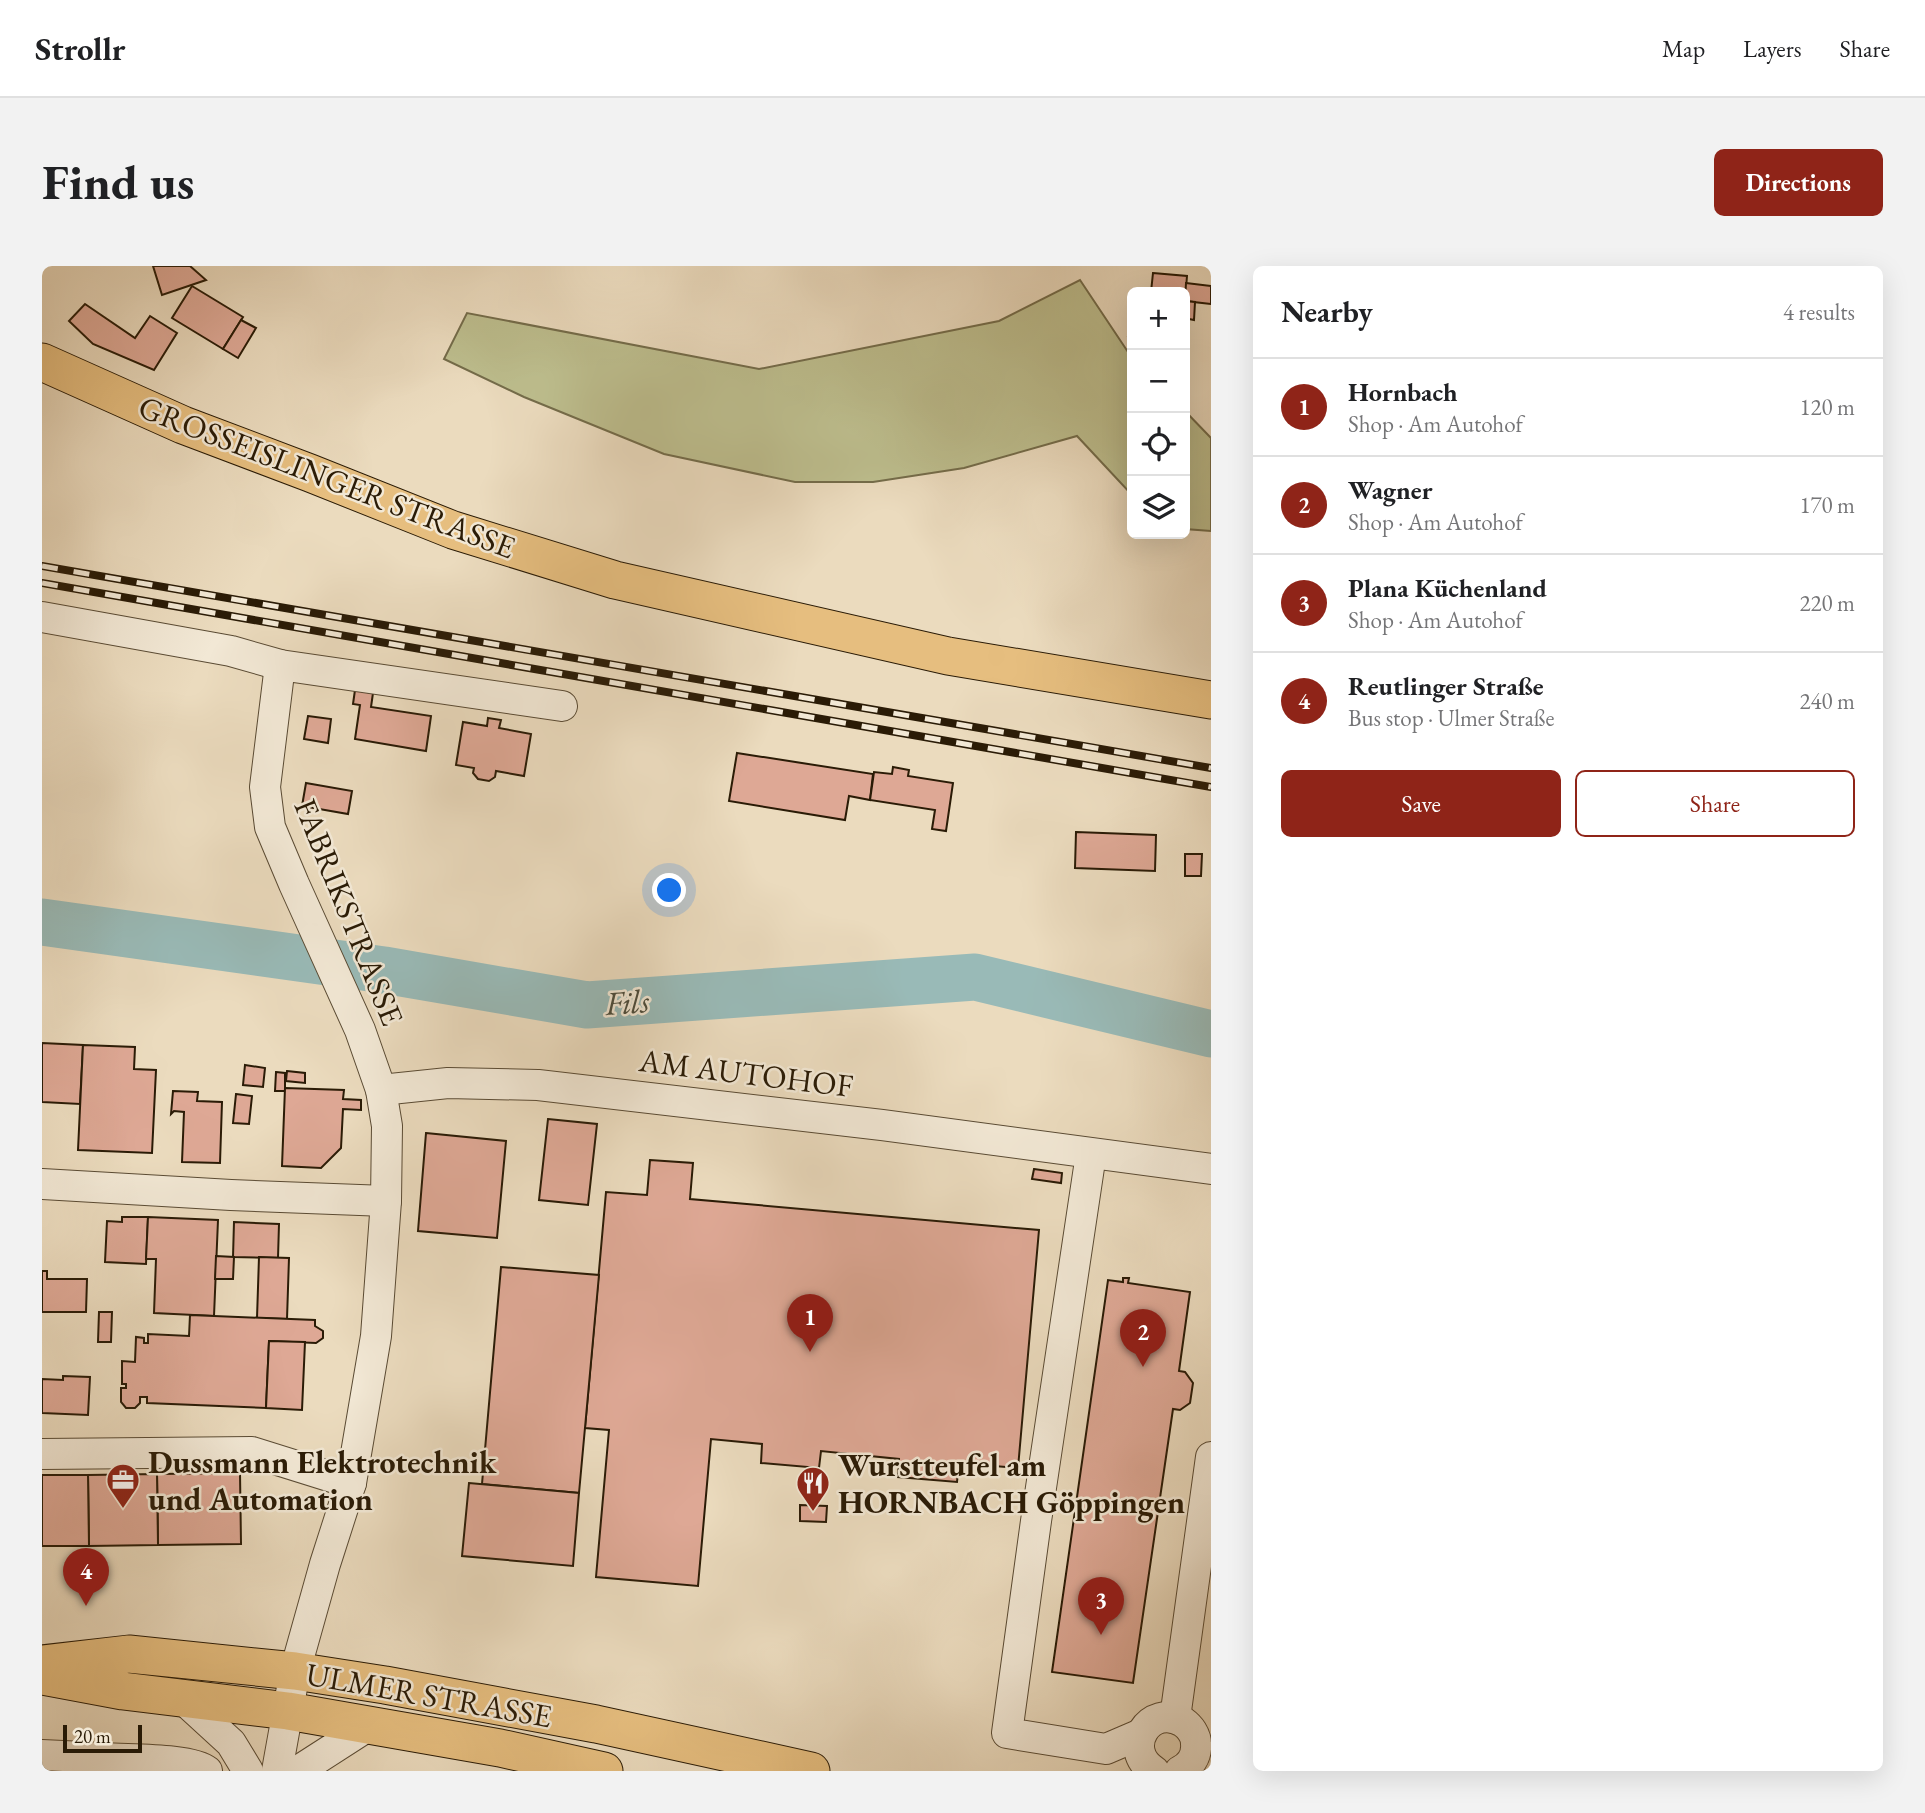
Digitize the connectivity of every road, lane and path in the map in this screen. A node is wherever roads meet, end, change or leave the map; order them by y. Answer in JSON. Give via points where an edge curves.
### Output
{"nodes":[{"id":1,"x":48,"y":360,"type":"edge"},
{"id":2,"x":42,"y":617,"type":"edge"},
{"id":3,"x":280,"y":665,"type":"junction"},
{"id":4,"x":1211,"y":701,"type":"edge"},
{"id":5,"x":562,"y":706,"type":"dead end"},
{"id":6,"x":381,"y":1090,"type":"junction"},
{"id":7,"x":1091,"y":1154,"type":"junction"},
{"id":8,"x":1211,"y":1169,"type":"edge"},
{"id":9,"x":42,"y":1184,"type":"edge"},
{"id":10,"x":386,"y":1201,"type":"junction"},
{"id":11,"x":42,"y":1454,"type":"edge"},
{"id":12,"x":1211,"y":1457,"type":"edge"},
{"id":13,"x":351,"y":1483,"type":"junction"},
{"id":14,"x":42,"y":1664,"type":"edge"},
{"id":15,"x":295,"y":1671,"type":"junction"},
{"id":16,"x":42,"y":1676,"type":"edge"},
{"id":17,"x":183,"y":1699,"type":"junction"},
{"id":18,"x":288,"y":1711,"type":"junction"},
{"id":19,"x":1175,"y":1718,"type":"junction"},
{"id":20,"x":368,"y":1726,"type":"junction"},
{"id":21,"x":1140,"y":1734,"type":"junction"},
{"id":22,"x":42,"y":1755,"type":"edge"},
{"id":23,"x":105,"y":1765,"type":"edge"},
{"id":24,"x":1188,"y":1767,"type":"edge"},
{"id":25,"x":207,"y":1771,"type":"edge"},
{"id":26,"x":248,"y":1771,"type":"edge"},
{"id":27,"x":276,"y":1771,"type":"edge"},
{"id":28,"x":298,"y":1771,"type":"edge"},
{"id":29,"x":604,"y":1771,"type":"edge"},
{"id":30,"x":811,"y":1771,"type":"edge"},
{"id":31,"x":1154,"y":1771,"type":"edge"}],
"edges":[{"from":1,"to":4,"type":"main road","name":"GROSSEISLINGER STRASSE","via":[[183,425],[453,530],[615,580],[948,656]]},
{"from":2,"to":3,"type":"street","via":[[231,651]]},
{"from":3,"to":5,"type":"street"},
{"from":3,"to":6,"type":"street","name":"FABRIKSTRASSE","via":[[265,787],[270,827],[360,1030]]},
{"from":6,"to":7,"type":"street","name":"AM AUTOHOF","via":[[448,1083],[538,1085]]},
{"from":6,"to":10,"type":"street","via":[[387,1126]]},
{"from":7,"to":8,"type":"street","name":"AM AUTOHOF"},
{"from":7,"to":21,"type":"street","via":[[1007,1733],[1107,1749]]},
{"from":9,"to":10,"type":"street"},
{"from":10,"to":13,"type":"street","via":[[376,1336]]},
{"from":11,"to":13,"type":"street","via":[[252,1452]]},
{"from":12,"to":19,"type":"street"},
{"from":13,"to":15,"type":"street"},
{"from":14,"to":15,"type":"main road","name":"ULMER STRASSE","via":[[129,1654]]},
{"from":15,"to":18,"type":"street"},
{"from":15,"to":30,"type":"main road","name":"ULMER STRASSE","via":[[596,1724]]},
{"from":16,"to":17,"type":"main road","name":"ULMER STRASSE"},
{"from":17,"to":18,"type":"main road","name":"ULMER STRASSE"},
{"from":17,"to":26,"type":"street","via":[[231,1743]]},
{"from":18,"to":20,"type":"main road","name":"ULMER STRASSE"},
{"from":18,"to":27,"type":"street"},
{"from":19,"to":21,"type":"street","via":[[1161,1717]]},
{"from":19,"to":24,"type":"street","via":[[1194,1734],[1196,1746]]},
{"from":20,"to":28,"type":"street"},
{"from":20,"to":29,"type":"main road","name":"ULMER STRASSE"},
{"from":21,"to":31,"type":"street","via":[[1141,1759]]},
{"from":22,"to":23,"type":"street"},
{"from":23,"to":25,"type":"street","via":[[191,1763]]}]}
